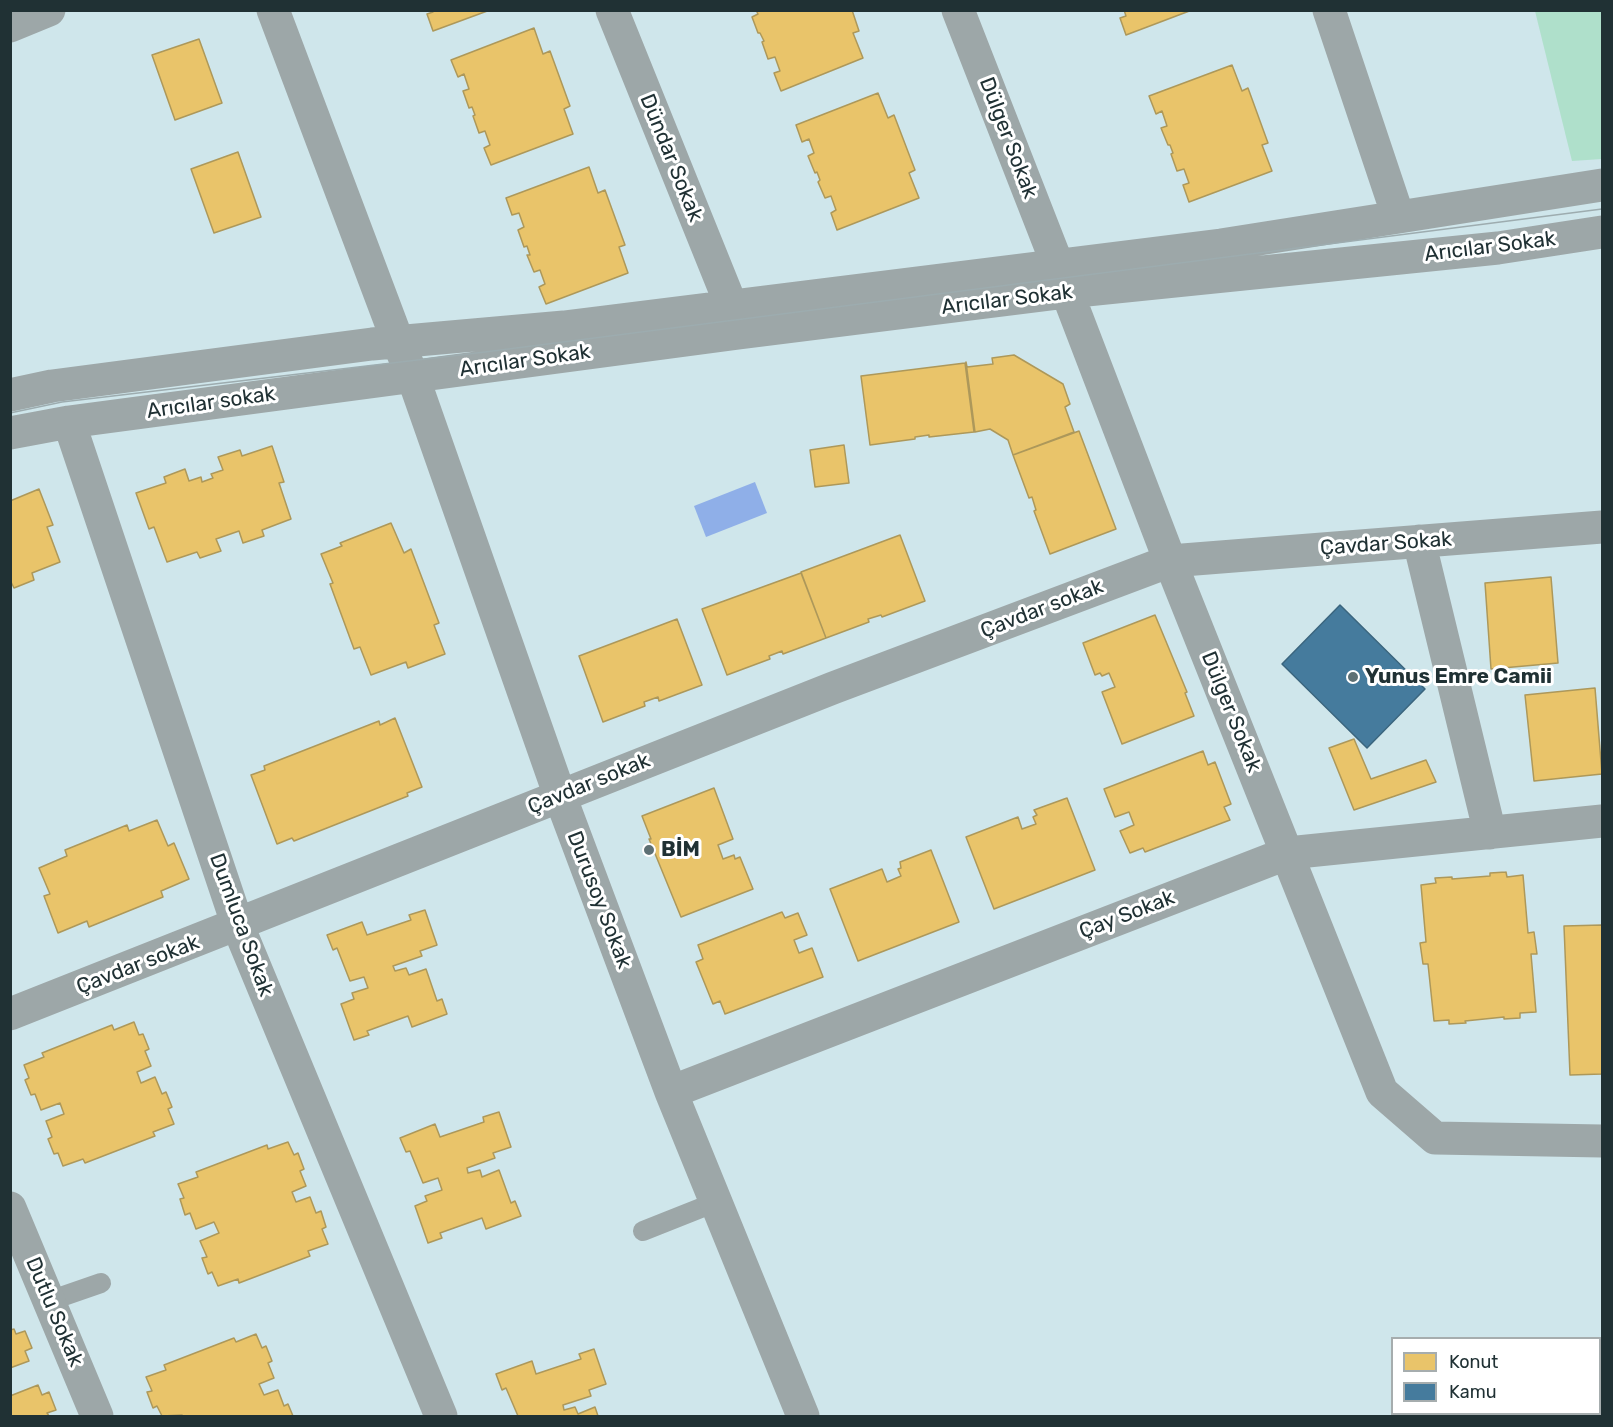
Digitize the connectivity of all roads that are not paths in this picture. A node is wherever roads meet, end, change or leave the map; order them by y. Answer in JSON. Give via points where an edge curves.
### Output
{"nodes":[{"id":1,"x":49,"y":10,"type":"edge"},
{"id":2,"x":273,"y":10,"type":"edge"},
{"id":3,"x":612,"y":10,"type":"edge"},
{"id":4,"x":958,"y":10,"type":"edge"},
{"id":5,"x":1329,"y":10,"type":"edge"},
{"id":6,"x":10,"y":26,"type":"edge"},
{"id":7,"x":1602,"y":185,"type":"edge"},
{"id":8,"x":1398,"y":216,"type":"junction"},
{"id":9,"x":1602,"y":232,"type":"edge"},
{"id":10,"x":1062,"y":279,"type":"junction"},
{"id":11,"x":731,"y":304,"type":"junction"},
{"id":12,"x":398,"y":342,"type":"junction"},
{"id":13,"x":413,"y":377,"type":"junction"},
{"id":14,"x":10,"y":394,"type":"edge"},
{"id":15,"x":69,"y":422,"type":"junction"},
{"id":16,"x":10,"y":433,"type":"edge"},
{"id":17,"x":1602,"y":527,"type":"edge"},
{"id":18,"x":1419,"y":541,"type":"junction"},
{"id":19,"x":1170,"y":561,"type":"junction"},
{"id":20,"x":560,"y":796,"type":"junction"},
{"id":21,"x":1602,"y":821,"type":"edge"},
{"id":22,"x":1490,"y":833,"type":"junction"},
{"id":23,"x":1288,"y":853,"type":"junction"},
{"id":24,"x":238,"y":926,"type":"junction"},
{"id":25,"x":10,"y":1014,"type":"edge"},
{"id":26,"x":672,"y":1092,"type":"junction"},
{"id":27,"x":1602,"y":1141,"type":"edge"},
{"id":28,"x":716,"y":1202,"type":"junction"},
{"id":29,"x":10,"y":1208,"type":"edge"},
{"id":30,"x":643,"y":1231,"type":"dead end"},
{"id":31,"x":101,"y":1283,"type":"dead end"},
{"id":32,"x":50,"y":1302,"type":"junction"},
{"id":33,"x":97,"y":1416,"type":"edge"},
{"id":34,"x":441,"y":1416,"type":"edge"},
{"id":35,"x":803,"y":1416,"type":"edge"}],
"edges":[{"from":1,"to":6,"type":"street"},
{"from":2,"to":12,"type":"street","name":"Durusoy Sokak"},
{"from":3,"to":11,"type":"street","name":"Dündar Sokak"},
{"from":4,"to":10,"type":"street","name":"Dülger Sokak"},
{"from":5,"to":8,"type":"street"},
{"from":7,"to":8,"type":"street"},
{"from":8,"to":10,"type":"street","via":[[1221,245]]},
{"from":9,"to":10,"type":"street","name":"Arıcılar Sokak","via":[[1497,248]]},
{"from":10,"to":11,"type":"street"},
{"from":10,"to":13,"type":"street","name":"Arıcılar Sokak","via":[[739,333]]},
{"from":10,"to":19,"type":"street","name":"Dülger Sokak"},
{"from":11,"to":12,"type":"street","via":[[564,327]]},
{"from":12,"to":13,"type":"street","name":"Durusoy Sokak"},
{"from":12,"to":14,"type":"street"},
{"from":13,"to":15,"type":"street","name":"Arıcılar sokak"},
{"from":13,"to":20,"type":"street","name":"Durusoy Sokak"},
{"from":15,"to":16,"type":"street","name":"Arıcılar sokak"},
{"from":15,"to":24,"type":"street","name":"Dumluca Sokak"},
{"from":17,"to":18,"type":"street","name":"Çavdar Sokak"},
{"from":18,"to":19,"type":"street","name":"Çavdar Sokak"},
{"from":18,"to":22,"type":"street"},
{"from":19,"to":20,"type":"street","name":"Çavdar sokak"},
{"from":19,"to":23,"type":"street","name":"Dülger Sokak"},
{"from":20,"to":24,"type":"street","name":"Çavdar sokak"},
{"from":20,"to":26,"type":"street","name":"Durusoy Sokak"},
{"from":21,"to":22,"type":"street","name":"Çay Sokak"},
{"from":22,"to":23,"type":"street","name":"Çay Sokak"},
{"from":23,"to":26,"type":"street","name":"Çay Sokak"},
{"from":23,"to":27,"type":"street","name":"Dülger Sokak","via":[[1382,1092],[1435,1138]]},
{"from":24,"to":25,"type":"street","name":"Çavdar sokak"},
{"from":24,"to":34,"type":"street","name":"Dumluca Sokak"},
{"from":26,"to":28,"type":"street","name":"Durusoy Sokak"},
{"from":28,"to":30,"type":"lane"},
{"from":28,"to":35,"type":"street","name":"Durusoy Sokak"},
{"from":29,"to":32,"type":"street","name":"Dutlu Sokak"},
{"from":31,"to":32,"type":"lane"},
{"from":32,"to":33,"type":"street","name":"Dutlu Sokak"}]}
